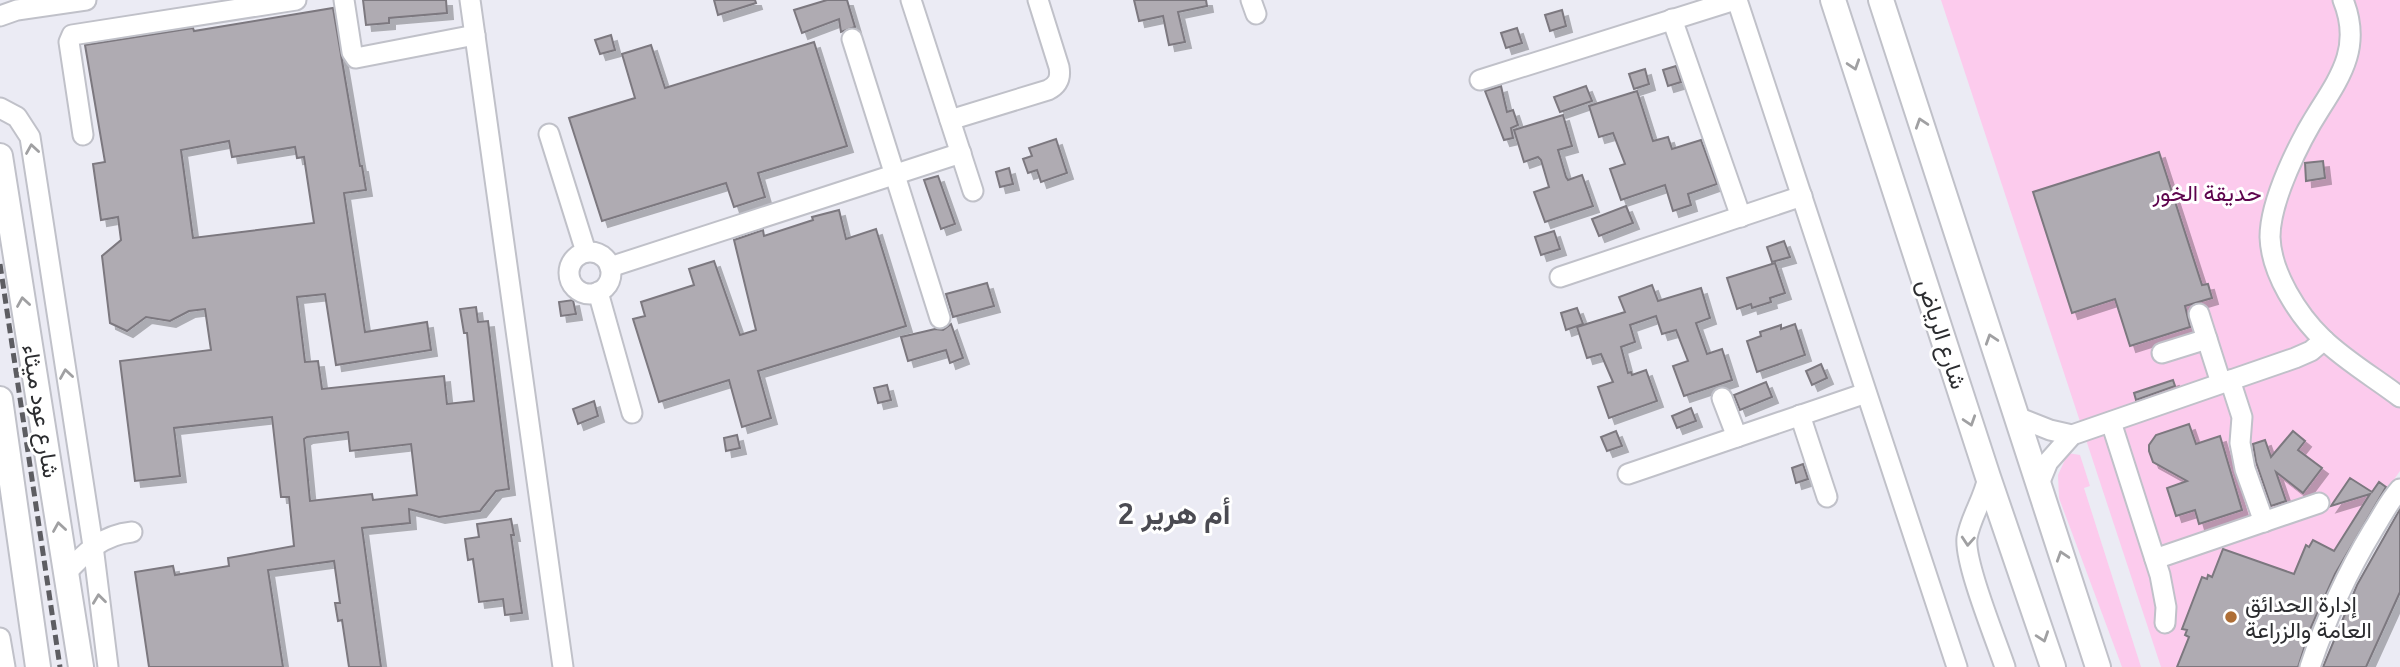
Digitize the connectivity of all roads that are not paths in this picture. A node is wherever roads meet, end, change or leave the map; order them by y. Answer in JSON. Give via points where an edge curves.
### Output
{"nodes":[{"id":1,"x":86,"y":0,"type":"edge"},
{"id":2,"x":296,"y":0,"type":"edge"},
{"id":3,"x":344,"y":0,"type":"edge"},
{"id":4,"x":470,"y":0,"type":"edge"},
{"id":5,"x":911,"y":0,"type":"edge"},
{"id":6,"x":1038,"y":0,"type":"edge"},
{"id":7,"x":1736,"y":0,"type":"edge"},
{"id":8,"x":1833,"y":0,"type":"edge"},
{"id":9,"x":1881,"y":0,"type":"edge"},
{"id":10,"x":2343,"y":0,"type":"edge"},
{"id":11,"x":0,"y":16,"type":"edge"},
{"id":12,"x":1672,"y":19,"type":"junction"},
{"id":13,"x":474,"y":35,"type":"junction"},
{"id":14,"x":852,"y":39,"type":"dead end"},
{"id":15,"x":1480,"y":80,"type":"dead end"},
{"id":16,"x":0,"y":108,"type":"edge"},
{"id":17,"x":950,"y":120,"type":"junction"},
{"id":18,"x":549,"y":134,"type":"dead end"},
{"id":19,"x":83,"y":135,"type":"dead end"},
{"id":20,"x":961,"y":153,"type":"junction"},
{"id":21,"x":0,"y":156,"type":"edge"},
{"id":22,"x":895,"y":174,"type":"junction"},
{"id":23,"x":973,"y":191,"type":"dead end"},
{"id":24,"x":1802,"y":197,"type":"junction"},
{"id":25,"x":1741,"y":217,"type":"junction"},
{"id":26,"x":586,"y":253,"type":"junction"},
{"id":27,"x":610,"y":267,"type":"junction"},
{"id":28,"x":1560,"y":277,"type":"dead end"},
{"id":29,"x":598,"y":292,"type":"junction"},
{"id":30,"x":2199,"y":314,"type":"dead end"},
{"id":31,"x":940,"y":318,"type":"dead end"},
{"id":32,"x":2207,"y":339,"type":"junction"},
{"id":33,"x":2324,"y":340,"type":"junction"},
{"id":34,"x":2162,"y":353,"type":"dead end"},
{"id":35,"x":2226,"y":382,"type":"junction"},
{"id":36,"x":1866,"y":393,"type":"junction"},
{"id":37,"x":2400,"y":397,"type":"edge"},
{"id":38,"x":0,"y":398,"type":"edge"},
{"id":39,"x":1721,"y":398,"type":"dead end"},
{"id":40,"x":632,"y":413,"type":"dead end"},
{"id":41,"x":1800,"y":415,"type":"junction"},
{"id":42,"x":2017,"y":417,"type":"junction"},
{"id":43,"x":2111,"y":422,"type":"junction"},
{"id":44,"x":2072,"y":435,"type":"junction"},
{"id":45,"x":1737,"y":437,"type":"junction"},
{"id":46,"x":1628,"y":474,"type":"dead end"},
{"id":47,"x":1988,"y":477,"type":"junction"},
{"id":48,"x":2039,"y":484,"type":"junction"},
{"id":49,"x":2400,"y":489,"type":"edge"},
{"id":50,"x":1826,"y":497,"type":"dead end"},
{"id":51,"x":2319,"y":503,"type":"dead end"},
{"id":52,"x":87,"y":512,"type":"junction"},
{"id":53,"x":2264,"y":522,"type":"junction"},
{"id":54,"x":93,"y":546,"type":"junction"},
{"id":55,"x":2155,"y":559,"type":"junction"},
{"id":56,"x":66,"y":573,"type":"junction"},
{"id":57,"x":2165,"y":622,"type":"dead end"},
{"id":58,"x":0,"y":638,"type":"edge"},
{"id":59,"x":5,"y":667,"type":"edge"},
{"id":60,"x":38,"y":667,"type":"edge"},
{"id":61,"x":80,"y":667,"type":"edge"},
{"id":62,"x":108,"y":667,"type":"edge"},
{"id":63,"x":563,"y":667,"type":"edge"},
{"id":64,"x":1957,"y":667,"type":"edge"},
{"id":65,"x":2005,"y":667,"type":"edge"},
{"id":66,"x":2053,"y":667,"type":"edge"},
{"id":67,"x":2098,"y":667,"type":"edge"},
{"id":68,"x":2310,"y":667,"type":"edge"}],
"edges":[{"from":1,"to":11,"type":"street"},
{"from":2,"to":19,"type":"street","via":[[72,35],[69,41]]},
{"from":3,"to":13,"type":"street","via":[[356,58]]},
{"from":4,"to":13,"type":"street"},
{"from":5,"to":17,"type":"street"},
{"from":6,"to":17,"type":"street","via":[[1059,67],[1057,83],[1048,90]]},
{"from":7,"to":12,"type":"street"},
{"from":7,"to":24,"type":"street"},
{"from":8,"to":47,"type":"main road","name":"شارع الرياض","one_way":true},
{"from":42,"to":9,"type":"main road","name":"شارع الرياض","one_way":true},
{"from":10,"to":33,"type":"street","via":[[2350,32],[2347,60],[2293,159],[2270,229],[2273,256],[2283,281]]},
{"from":12,"to":15,"type":"street"},
{"from":12,"to":25,"type":"street"},
{"from":13,"to":63,"type":"street"},
{"from":14,"to":22,"type":"street"},
{"from":52,"to":16,"type":"street","one_way":true,"via":[[30,137],[18,117]]},
{"from":17,"to":20,"type":"street"},
{"from":18,"to":26,"type":"street"},
{"from":20,"to":22,"type":"street"},
{"from":20,"to":23,"type":"street"},
{"from":56,"to":21,"type":"main road","name":"شارع عود ميثاء","one_way":true},
{"from":22,"to":27,"type":"street"},
{"from":22,"to":31,"type":"street"},
{"from":24,"to":25,"type":"street"},
{"from":24,"to":36,"type":"street"},
{"from":25,"to":28,"type":"street"},
{"from":26,"to":27,"type":"street","via":[[603,257]]},
{"from":26,"to":29,"type":"street","via":[[574,260],[570,279],[584,293]]},
{"from":27,"to":29,"type":"street","via":[[609,281]]},
{"from":29,"to":40,"type":"street"},
{"from":30,"to":32,"type":"street"},
{"from":32,"to":34,"type":"street"},
{"from":32,"to":35,"type":"street"},
{"from":33,"to":35,"type":"street","via":[[2303,355]]},
{"from":33,"to":37,"type":"street"},
{"from":35,"to":43,"type":"street"},
{"from":35,"to":53,"type":"street","via":[[2241,411],[2241,452]]},
{"from":36,"to":41,"type":"street"},
{"from":36,"to":64,"type":"street"},
{"from":38,"to":60,"type":"main road","name":"شارع عود ميثاء"},
{"from":39,"to":45,"type":"street"},
{"from":41,"to":45,"type":"street"},
{"from":41,"to":50,"type":"street"},
{"from":42,"to":44,"type":"street"},
{"from":42,"to":48,"type":"main road","name":"شارع الرياض"},
{"from":43,"to":44,"type":"street"},
{"from":43,"to":55,"type":"street"},
{"from":44,"to":48,"type":"street","via":[[2048,462]]},
{"from":45,"to":46,"type":"street"},
{"from":47,"to":65,"type":"street","one_way":true,"via":[[1968,534],[1967,554]]},
{"from":47,"to":66,"type":"main road","name":"شارع الرياض","one_way":true},
{"from":67,"to":48,"type":"main road","name":"شارع الرياض","one_way":true},
{"from":49,"to":68,"type":"street","via":[[2348,576]]},
{"from":51,"to":53,"type":"street"},
{"from":52,"to":54,"type":"street"},
{"from":52,"to":54,"type":"street","via":[[132,528]]},
{"from":53,"to":55,"type":"street"},
{"from":54,"to":56,"type":"street"},
{"from":62,"to":54,"type":"street","one_way":true},
{"from":55,"to":57,"type":"street","via":[[2164,590]]},
{"from":56,"to":61,"type":"main road","name":"شارع عود ميثاء"},
{"from":58,"to":59,"type":"street"}]}
